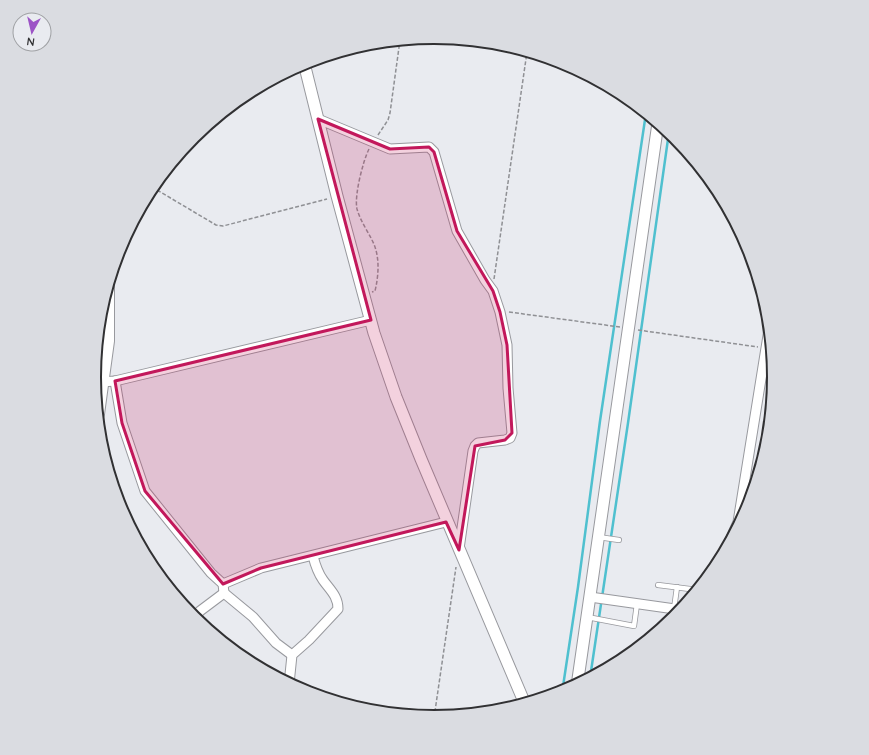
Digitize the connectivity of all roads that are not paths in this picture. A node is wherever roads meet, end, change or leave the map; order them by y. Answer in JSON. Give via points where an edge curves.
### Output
{"nodes":[{"id":1,"x":306,"y":70,"type":"edge"},
{"id":2,"x":318,"y":119,"type":"junction"},
{"id":3,"x":657,"y":130,"type":"edge"},
{"id":4,"x":371,"y":320,"type":"junction"},
{"id":5,"x":105,"y":324,"type":"edge"},
{"id":6,"x":766,"y":347,"type":"edge"},
{"id":7,"x":102,"y":382,"type":"junction"},
{"id":8,"x":115,"y":382,"type":"junction"},
{"id":9,"x":101,"y":387,"type":"edge"},
{"id":10,"x":739,"y":513,"type":"edge"},
{"id":11,"x":446,"y":522,"type":"junction"},
{"id":12,"x":603,"y":538,"type":"junction"},
{"id":13,"x":618,"y":540,"type":"dead end"},
{"id":14,"x":459,"y":550,"type":"junction"},
{"id":15,"x":313,"y":556,"type":"junction"},
{"id":16,"x":658,"y":585,"type":"dead end"},
{"id":17,"x":677,"y":587,"type":"junction"},
{"id":18,"x":223,"y":589,"type":"junction"},
{"id":19,"x":692,"y":589,"type":"edge"},
{"id":20,"x":598,"y":598,"type":"junction"},
{"id":21,"x":637,"y":604,"type":"junction"},
{"id":22,"x":678,"y":605,"type":"edge"},
{"id":23,"x":673,"y":609,"type":"edge"},
{"id":24,"x":199,"y":613,"type":"edge"},
{"id":25,"x":592,"y":618,"type":"junction"},
{"id":26,"x":292,"y":655,"type":"junction"},
{"id":27,"x":290,"y":679,"type":"edge"},
{"id":28,"x":578,"y":679,"type":"edge"},
{"id":29,"x":523,"y":699,"type":"edge"}],
"edges":[{"from":1,"to":2,"type":"street"},
{"from":2,"to":4,"type":"street"},
{"from":2,"to":14,"type":"street","via":[[390,149],[429,147],[434,152],[456,231],[493,291],[500,312],[508,345],[512,433],[510,438],[505,440],[478,443],[475,446]]},
{"from":3,"to":12,"type":"street"},
{"from":4,"to":8,"type":"street"},
{"from":4,"to":11,"type":"street","via":[[396,397]]},
{"from":5,"to":7,"type":"main road","via":[[108,341]]},
{"from":6,"to":10,"type":"street"},
{"from":7,"to":8,"type":"street"},
{"from":7,"to":9,"type":"main road"},
{"from":8,"to":18,"type":"street","via":[[122,423],[145,491]]},
{"from":11,"to":14,"type":"street"},
{"from":11,"to":15,"type":"street"},
{"from":12,"to":13,"type":"lane"},
{"from":12,"to":20,"type":"street"},
{"from":14,"to":29,"type":"street"},
{"from":15,"to":18,"type":"street","via":[[261,568]]},
{"from":15,"to":26,"type":"street","via":[[322,579],[334,594],[338,608]]},
{"from":16,"to":17,"type":"lane"},
{"from":17,"to":19,"type":"lane"},
{"from":17,"to":22,"type":"lane"},
{"from":18,"to":24,"type":"street"},
{"from":18,"to":26,"type":"street","via":[[276,643]]},
{"from":20,"to":21,"type":"street"},
{"from":20,"to":25,"type":"street"},
{"from":21,"to":23,"type":"street"},
{"from":21,"to":25,"type":"lane","via":[[634,626]]},
{"from":25,"to":28,"type":"street"},
{"from":26,"to":27,"type":"street"}]}
